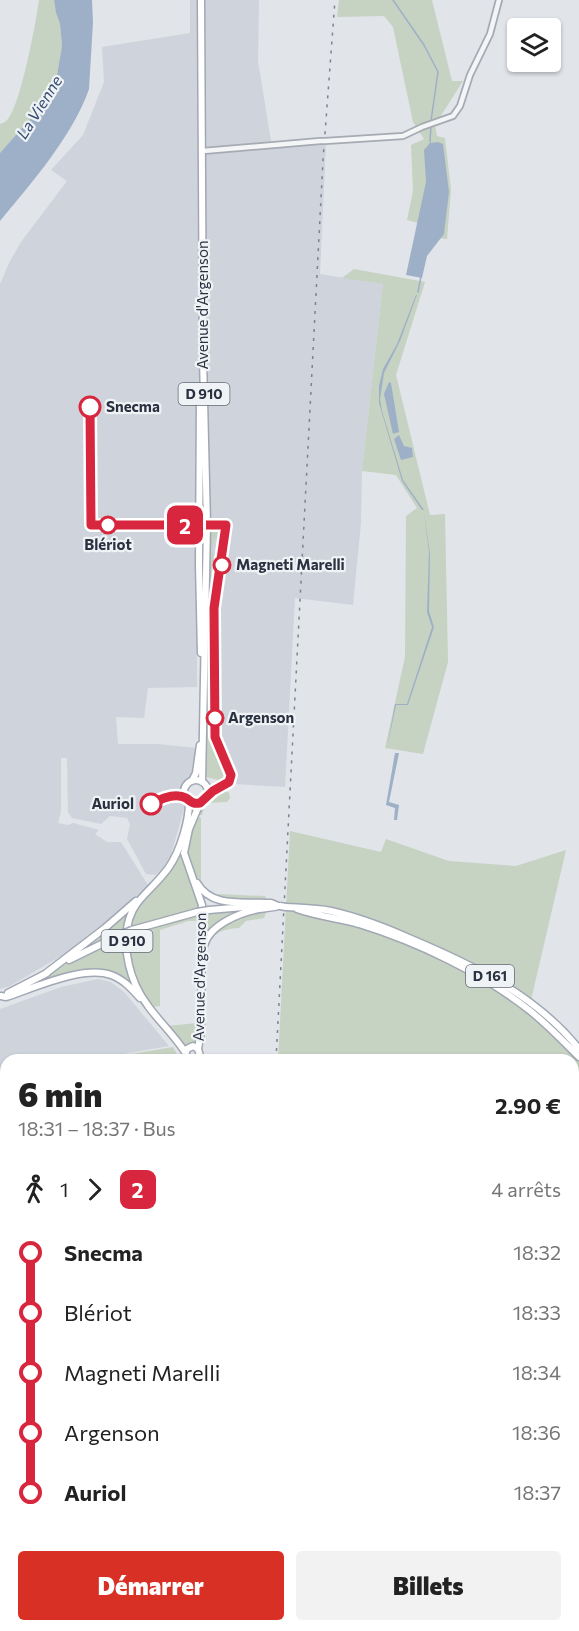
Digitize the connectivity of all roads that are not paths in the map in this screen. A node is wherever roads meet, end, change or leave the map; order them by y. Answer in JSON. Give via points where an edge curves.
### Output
{"nodes":[{"id":1,"x":200,"y":0,"type":"edge"},
{"id":2,"x":499,"y":0,"type":"edge"},
{"id":3,"x":203,"y":151,"type":"junction"},
{"id":4,"x":199,"y":507,"type":"junction"},
{"id":5,"x":207,"y":524,"type":"junction"},
{"id":6,"x":199,"y":526,"type":"junction"},
{"id":7,"x":207,"y":544,"type":"junction"},
{"id":8,"x":192,"y":781,"type":"junction"},
{"id":9,"x":202,"y":782,"type":"junction"},
{"id":10,"x":189,"y":802,"type":"junction"},
{"id":11,"x":200,"y":803,"type":"junction"},
{"id":12,"x":190,"y":873,"type":"junction"},
{"id":13,"x":160,"y":878,"type":"junction"},
{"id":14,"x":284,"y":907,"type":"junction"},
{"id":15,"x":202,"y":962,"type":"junction"},
{"id":16,"x":45,"y":974,"type":"junction"},
{"id":17,"x":1,"y":996,"type":"edge"},
{"id":18,"x":150,"y":1010,"type":"junction"},
{"id":19,"x":198,"y":1049,"type":"junction"},
{"id":20,"x":579,"y":1049,"type":"edge"},
{"id":21,"x":185,"y":1052,"type":"joint"},
{"id":22,"x":200,"y":1054,"type":"edge"},
{"id":23,"x":576,"y":1054,"type":"edge"}],
"edges":[{"from":1,"to":3,"type":"main road","number":"D 910"},
{"from":1,"to":4,"type":"main road","name":"Avenue d'Argenson","number":"D 910"},
{"from":2,"to":3,"type":"street","via":[[490,34],[453,116],[403,136]]},
{"from":3,"to":5,"type":"main road","name":"Avenue d'Argenson","number":"D 910"},
{"from":4,"to":5,"type":"main road"},
{"from":4,"to":6,"type":"main road","name":"Avenue d'Argenson","number":"D 910"},
{"from":5,"to":7,"type":"main road","name":"Avenue d'Argenson","number":"D 910"},
{"from":6,"to":7,"type":"main road"},
{"from":6,"to":8,"type":"main road","name":"Avenue d'Argenson","number":"D 910","via":[[201,730]]},
{"from":7,"to":9,"type":"main road","name":"Avenue d'Argenson","number":"D 910"},
{"from":8,"to":9,"type":"main road"},
{"from":8,"to":10,"type":"main road","via":[[184,790]]},
{"from":9,"to":11,"type":"main road","via":[[207,795]]},
{"from":10,"to":11,"type":"main road"},
{"from":10,"to":13,"type":"main road","name":"Avenue d'Argenson","number":"D 910","via":[[176,853]]},
{"from":11,"to":12,"type":"main road","name":"Avenue d'Argenson","via":[[185,843]]},
{"from":12,"to":14,"type":"main road","via":[[214,899]]},
{"from":12,"to":15,"type":"main road","name":"Avenue d'Argenson","via":[[202,905]]},
{"from":13,"to":16,"type":"main road","via":[[116,919]]},
{"from":13,"to":18,"type":"main road","name":"Avenue d'Argenson","number":"D 910","via":[[136,906],[127,938],[129,968]]},
{"from":14,"to":15,"type":"main road","via":[[251,911],[214,928],[206,940]]},
{"from":14,"to":16,"type":"main road","number":"D 161","bridge":true,"via":[[235,907],[172,917],[122,934]]},
{"from":14,"to":20,"type":"main road","number":"D 161","via":[[317,908],[357,918],[465,963],[526,1000]]},
{"from":14,"to":23,"type":"main road","number":"D 161","via":[[361,925],[477,975],[531,1011]]},
{"from":15,"to":19,"type":"main road","name":"Avenue d'Argenson"},
{"from":16,"to":17,"type":"main road","number":"D 161"},
{"from":17,"to":18,"type":"main road","via":[[78,975],[102,973],[122,981]]},
{"from":18,"to":21,"type":"main road","name":"Avenue d'Argenson","number":"D 910"},
{"from":19,"to":21,"type":"main road","via":[[191,1047]]},
{"from":19,"to":22,"type":"main road","name":"Avenue d'Argenson"}]}
